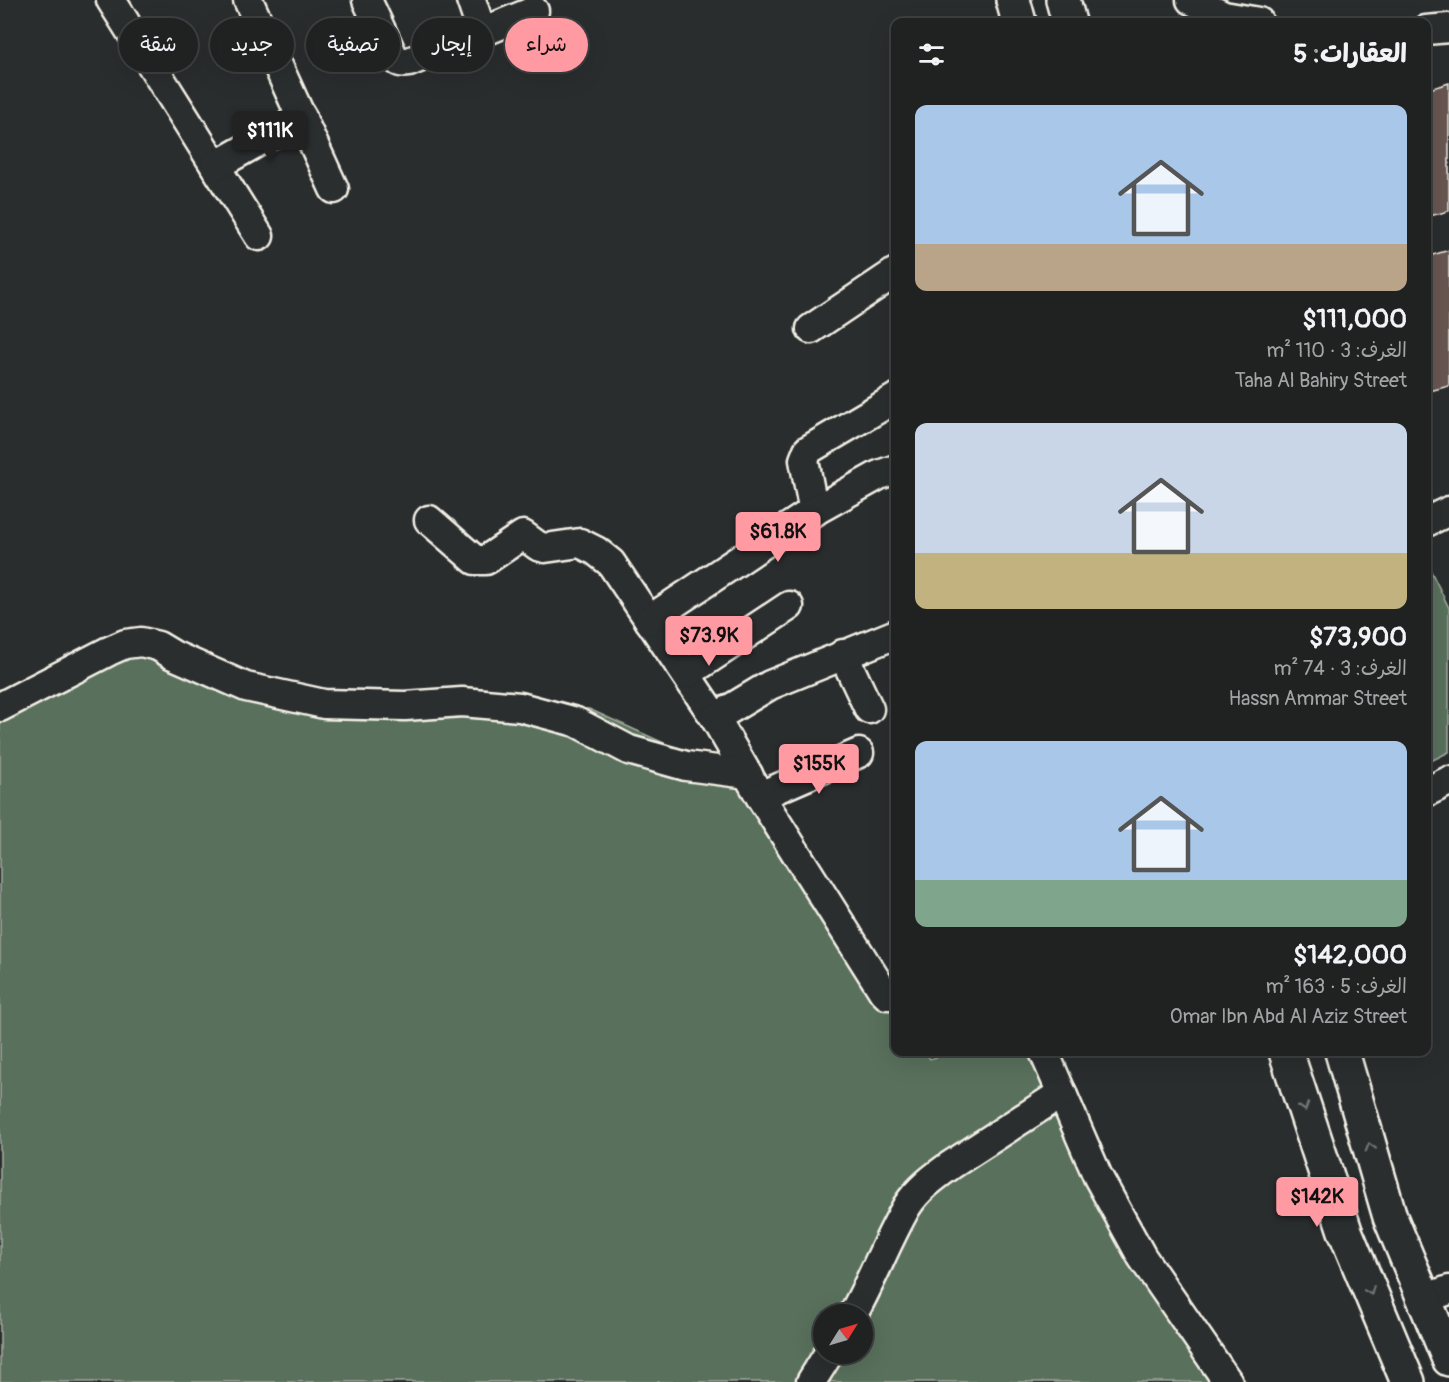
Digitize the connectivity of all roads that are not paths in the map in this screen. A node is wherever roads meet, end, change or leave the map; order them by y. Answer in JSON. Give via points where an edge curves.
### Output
{"nodes":[{"id":1,"x":111,"y":0,"type":"edge"},
{"id":2,"x":248,"y":0,"type":"edge"},
{"id":3,"x":367,"y":0,"type":"edge"},
{"id":4,"x":471,"y":0,"type":"edge"},
{"id":5,"x":1013,"y":0,"type":"edge"},
{"id":6,"x":1063,"y":0,"type":"edge"},
{"id":7,"x":1191,"y":0,"type":"edge"},
{"id":8,"x":534,"y":11,"type":"dead end"},
{"id":9,"x":477,"y":18,"type":"edge"},
{"id":10,"x":1018,"y":18,"type":"edge"},
{"id":11,"x":1068,"y":18,"type":"edge"},
{"id":12,"x":1236,"y":18,"type":"edge"},
{"id":13,"x":493,"y":28,"type":"edge"},
{"id":14,"x":1449,"y":28,"type":"edge"},
{"id":15,"x":1431,"y":30,"type":"edge"},
{"id":16,"x":412,"y":59,"type":"edge"},
{"id":17,"x":302,"y":117,"type":"junction"},
{"id":18,"x":215,"y":166,"type":"junction"},
{"id":19,"x":334,"y":189,"type":"dead end"},
{"id":20,"x":259,"y":236,"type":"dead end"},
{"id":21,"x":891,"y":276,"type":"edge"},
{"id":22,"x":811,"y":329,"type":"dead end"},
{"id":23,"x":891,"y":401,"type":"edge"},
{"id":24,"x":891,"y":471,"type":"edge"},
{"id":25,"x":1449,"y":511,"type":"edge"},
{"id":26,"x":814,"y":512,"type":"junction"},
{"id":27,"x":429,"y":520,"type":"dead end"},
{"id":28,"x":1431,"y":520,"type":"edge"},
{"id":29,"x":789,"y":606,"type":"dead end"},
{"id":30,"x":649,"y":620,"type":"junction"},
{"id":31,"x":891,"y":636,"type":"edge"},
{"id":32,"x":843,"y":654,"type":"junction"},
{"id":33,"x":686,"y":674,"type":"junction"},
{"id":34,"x":0,"y":707,"type":"edge"},
{"id":35,"x":869,"y":708,"type":"dead end"},
{"id":36,"x":715,"y":718,"type":"junction"},
{"id":37,"x":859,"y":753,"type":"dead end"},
{"id":38,"x":1449,"y":781,"type":"edge"},
{"id":39,"x":754,"y":785,"type":"junction"},
{"id":40,"x":1431,"y":790,"type":"edge"},
{"id":41,"x":891,"y":994,"type":"edge"},
{"id":42,"x":1046,"y":1056,"type":"edge"},
{"id":43,"x":1287,"y":1056,"type":"edge"},
{"id":44,"x":1343,"y":1056,"type":"edge"},
{"id":45,"x":1062,"y":1093,"type":"junction"},
{"id":46,"x":1390,"y":1217,"type":"junction"},
{"id":47,"x":1345,"y":1231,"type":"junction"},
{"id":48,"x":1436,"y":1295,"type":"edge"},
{"id":49,"x":859,"y":1304,"type":"edge"},
{"id":50,"x":1449,"y":1359,"type":"edge"},
{"id":51,"x":822,"y":1364,"type":"edge"},
{"id":52,"x":811,"y":1382,"type":"edge"},
{"id":53,"x":1228,"y":1382,"type":"edge"},
{"id":54,"x":1407,"y":1382,"type":"edge"}],
"edges":[{"from":1,"to":18,"type":"street"},
{"from":2,"to":17,"type":"street"},
{"from":3,"to":16,"type":"street","via":[[396,61]]},
{"from":4,"to":9,"type":"street"},
{"from":5,"to":10,"type":"main road"},
{"from":6,"to":11,"type":"main road"},
{"from":7,"to":12,"type":"street"},
{"from":8,"to":13,"type":"street"},
{"from":14,"to":15,"type":"street"},
{"from":17,"to":18,"type":"street"},
{"from":17,"to":19,"type":"street"},
{"from":18,"to":20,"type":"street"},
{"from":21,"to":22,"type":"street"},
{"from":23,"to":26,"type":"street","via":[[808,450],[804,460]]},
{"from":24,"to":26,"type":"street"},
{"from":25,"to":28,"type":"street"},
{"from":26,"to":30,"type":"street"},
{"from":27,"to":30,"type":"street","via":[[471,558],[480,561],[523,535],[544,548],[579,543],[588,547],[611,563]]},
{"from":29,"to":33,"type":"street"},
{"from":30,"to":33,"type":"street"},
{"from":31,"to":32,"type":"street"},
{"from":32,"to":35,"type":"street"},
{"from":32,"to":36,"type":"street","via":[[770,685]]},
{"from":33,"to":36,"type":"street"},
{"from":34,"to":39,"type":"street","via":[[109,651],[141,642],[158,646],[246,687],[324,704],[405,706],[462,702],[520,707],[576,722],[628,750]]},
{"from":36,"to":39,"type":"street"},
{"from":37,"to":39,"type":"street"},
{"from":38,"to":40,"type":"street"},
{"from":39,"to":41,"type":"street","via":[[883,991]]},
{"from":42,"to":45,"type":"street"},
{"from":43,"to":47,"type":"main road","one_way":true},
{"from":46,"to":44,"type":"main road","one_way":true},
{"from":45,"to":49,"type":"street","via":[[934,1176],[920,1190],[908,1206]]},
{"from":45,"to":53,"type":"street","via":[[1098,1177],[1142,1257]]},
{"from":46,"to":47,"type":"main road"},
{"from":46,"to":48,"type":"main road"},
{"from":47,"to":54,"type":"main road","one_way":true},
{"from":48,"to":50,"type":"main road"},
{"from":51,"to":52,"type":"street"}]}
